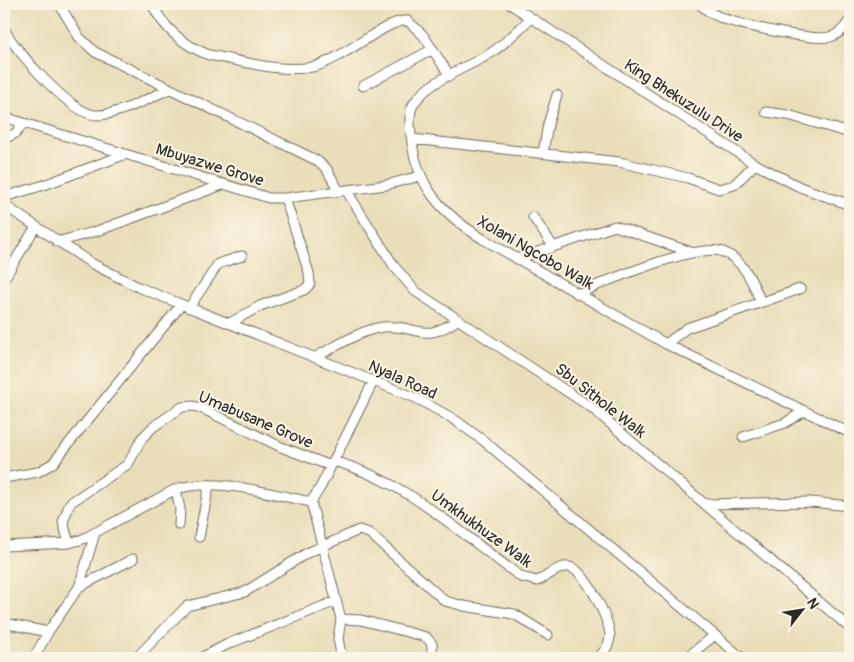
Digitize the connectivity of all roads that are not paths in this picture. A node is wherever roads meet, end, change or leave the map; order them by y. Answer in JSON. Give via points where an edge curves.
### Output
{"nodes":[{"id":1,"x":59,"y":4,"type":"edge"},
{"id":2,"x":152,"y":4,"type":"edge"},
{"id":3,"x":510,"y":4,"type":"edge"},
{"id":4,"x":700,"y":4,"type":"edge"},
{"id":5,"x":844,"y":4,"type":"edge"},
{"id":6,"x":850,"y":8,"type":"edge"},
{"id":7,"x":531,"y":18,"type":"junction"},
{"id":8,"x":850,"y":20,"type":"edge"},
{"id":9,"x":4,"y":28,"type":"edge"},
{"id":10,"x":433,"y":49,"type":"junction"},
{"id":11,"x":450,"y":76,"type":"junction"},
{"id":12,"x":363,"y":86,"type":"dead end"},
{"id":13,"x":169,"y":89,"type":"junction"},
{"id":14,"x":557,"y":95,"type":"dead end"},
{"id":15,"x":766,"y":112,"type":"dead end"},
{"id":16,"x":4,"y":117,"type":"edge"},
{"id":17,"x":24,"y":124,"type":"junction"},
{"id":18,"x":850,"y":133,"type":"edge"},
{"id":19,"x":4,"y":139,"type":"edge"},
{"id":20,"x":412,"y":139,"type":"junction"},
{"id":21,"x":543,"y":153,"type":"junction"},
{"id":22,"x":126,"y":154,"type":"junction"},
{"id":23,"x":755,"y":164,"type":"junction"},
{"id":24,"x":420,"y":176,"type":"junction"},
{"id":25,"x":222,"y":185,"type":"junction"},
{"id":26,"x":343,"y":190,"type":"junction"},
{"id":27,"x":4,"y":197,"type":"edge"},
{"id":28,"x":285,"y":198,"type":"junction"},
{"id":29,"x":4,"y":205,"type":"edge"},
{"id":30,"x":850,"y":205,"type":"edge"},
{"id":31,"x":533,"y":217,"type":"dead end"},
{"id":32,"x":35,"y":228,"type":"junction"},
{"id":33,"x":57,"y":242,"type":"junction"},
{"id":34,"x":553,"y":246,"type":"junction"},
{"id":35,"x":691,"y":252,"type":"junction"},
{"id":36,"x":242,"y":256,"type":"dead end"},
{"id":37,"x":517,"y":259,"type":"junction"},
{"id":38,"x":4,"y":279,"type":"edge"},
{"id":39,"x":800,"y":289,"type":"dead end"},
{"id":40,"x":578,"y":294,"type":"junction"},
{"id":41,"x":761,"y":302,"type":"junction"},
{"id":42,"x":185,"y":307,"type":"junction"},
{"id":43,"x":457,"y":320,"type":"junction"},
{"id":44,"x":230,"y":323,"type":"junction"},
{"id":45,"x":666,"y":344,"type":"junction"},
{"id":46,"x":315,"y":357,"type":"junction"},
{"id":47,"x":373,"y":382,"type":"junction"},
{"id":48,"x":804,"y":411,"type":"junction"},
{"id":49,"x":850,"y":433,"type":"edge"},
{"id":50,"x":742,"y":436,"type":"dead end"},
{"id":51,"x":332,"y":463,"type":"junction"},
{"id":52,"x":4,"y":478,"type":"edge"},
{"id":53,"x":209,"y":485,"type":"junction"},
{"id":54,"x":176,"y":490,"type":"junction"},
{"id":55,"x":310,"y":502,"type":"junction"},
{"id":56,"x":707,"y":504,"type":"junction"},
{"id":57,"x":850,"y":506,"type":"edge"},
{"id":58,"x":179,"y":525,"type":"dead end"},
{"id":59,"x":95,"y":533,"type":"junction"},
{"id":60,"x":199,"y":537,"type":"dead end"},
{"id":61,"x":69,"y":543,"type":"junction"},
{"id":62,"x":4,"y":546,"type":"edge"},
{"id":63,"x":321,"y":546,"type":"junction"},
{"id":64,"x":133,"y":560,"type":"dead end"},
{"id":65,"x":79,"y":588,"type":"junction"},
{"id":66,"x":336,"y":601,"type":"junction"},
{"id":67,"x":341,"y":619,"type":"junction"},
{"id":68,"x":4,"y":622,"type":"edge"},
{"id":69,"x":850,"y":628,"type":"edge"},
{"id":70,"x":48,"y":632,"type":"junction"},
{"id":71,"x":548,"y":635,"type":"dead end"},
{"id":72,"x":714,"y":635,"type":"junction"},
{"id":73,"x":432,"y":655,"type":"edge"},
{"id":74,"x":34,"y":658,"type":"edge"},
{"id":75,"x":136,"y":658,"type":"edge"},
{"id":76,"x":201,"y":658,"type":"edge"},
{"id":77,"x":342,"y":658,"type":"edge"},
{"id":78,"x":597,"y":658,"type":"edge"},
{"id":79,"x":686,"y":658,"type":"edge"},
{"id":80,"x":742,"y":658,"type":"edge"}],
"edges":[{"from":1,"to":13,"type":"street","name":"Sbu Sithole Walk","via":[[89,48]]},
{"from":2,"to":10,"type":"street","via":[[166,27],[191,47],[209,55],[254,63],[291,68],[325,63],[402,20],[417,27]]},
{"from":3,"to":7,"type":"street","name":"King Bhekuzulu Drive"},
{"from":4,"to":8,"type":"street","via":[[711,13],[738,23],[808,37],[831,36],[843,30]]},
{"from":5,"to":6,"type":"street"},
{"from":7,"to":11,"type":"street","name":"Xolani Ngcobo Walk","via":[[490,53]]},
{"from":7,"to":23,"type":"street","name":"King Bhekuzulu Drive"},
{"from":9,"to":13,"type":"street","via":[[25,61],[46,82],[88,114],[103,114]]},
{"from":10,"to":11,"type":"street"},
{"from":10,"to":12,"type":"street"},
{"from":11,"to":20,"type":"street","name":"Xolani Ngcobo Walk","via":[[414,102],[411,110]]},
{"from":13,"to":26,"type":"street","name":"Sbu Sithole Walk","via":[[316,160]]},
{"from":14,"to":21,"type":"street"},
{"from":15,"to":18,"type":"street","via":[[788,114]]},
{"from":16,"to":17,"type":"street","name":"Mbuyazwe Grove"},
{"from":17,"to":19,"type":"street"},
{"from":17,"to":22,"type":"street","name":"Mbuyazwe Grove"},
{"from":20,"to":21,"type":"street"},
{"from":20,"to":24,"type":"street","name":"Xolani Ngcobo Walk"},
{"from":21,"to":23,"type":"street","via":[[619,162],[719,189],[734,184]]},
{"from":22,"to":25,"type":"street","name":"Mbuyazwe Grove"},
{"from":22,"to":27,"type":"street","via":[[44,186]]},
{"from":23,"to":30,"type":"street","name":"King Bhekuzulu Drive","via":[[800,187]]},
{"from":24,"to":26,"type":"street","name":"Mbuyazwe Grove","via":[[386,185]]},
{"from":24,"to":37,"type":"street","name":"Xolani Ngcobo Walk","via":[[449,216],[482,240]]},
{"from":25,"to":28,"type":"street","name":"Mbuyazwe Grove","via":[[259,196]]},
{"from":25,"to":33,"type":"street","via":[[112,226]]},
{"from":26,"to":28,"type":"street","name":"Mbuyazwe Grove"},
{"from":26,"to":43,"type":"street","name":"Sbu Sithole Walk","via":[[408,284]]},
{"from":28,"to":44,"type":"street","via":[[310,284],[304,290],[260,306]]},
{"from":29,"to":32,"type":"street","name":"Nyala Road"},
{"from":31,"to":34,"type":"street"},
{"from":32,"to":33,"type":"street","name":"Nyala Road"},
{"from":32,"to":38,"type":"street"},
{"from":33,"to":42,"type":"street","name":"Nyala Road","via":[[106,271]]},
{"from":34,"to":35,"type":"street","via":[[615,226]]},
{"from":34,"to":37,"type":"street"},
{"from":35,"to":40,"type":"street"},
{"from":35,"to":41,"type":"street","via":[[714,250],[732,257],[752,279]]},
{"from":36,"to":42,"type":"street","via":[[218,264]]},
{"from":37,"to":40,"type":"street","name":"Xolani Ngcobo Walk"},
{"from":39,"to":41,"type":"street"},
{"from":40,"to":45,"type":"street","name":"Xolani Ngcobo Walk"},
{"from":41,"to":45,"type":"street","via":[[687,328]]},
{"from":42,"to":44,"type":"street","name":"Nyala Road"},
{"from":42,"to":52,"type":"street","via":[[54,463],[38,472]]},
{"from":43,"to":46,"type":"street","via":[[433,334],[377,328]]},
{"from":43,"to":56,"type":"street","name":"Sbu Sithole Walk","via":[[573,394]]},
{"from":44,"to":46,"type":"street","name":"Nyala Road"},
{"from":45,"to":48,"type":"street","name":"Xolani Ngcobo Walk"},
{"from":46,"to":47,"type":"street","name":"Nyala Road"},
{"from":47,"to":51,"type":"street"},
{"from":47,"to":72,"type":"street","name":"Nyala Road","via":[[416,398],[469,430]]},
{"from":48,"to":49,"type":"street","name":"Xolani Ngcobo Walk"},
{"from":48,"to":50,"type":"street","via":[[785,423]]},
{"from":51,"to":55,"type":"street"},
{"from":51,"to":61,"type":"street","name":"Umabusane Grove","via":[[281,446],[206,410],[182,407],[144,434],[128,464],[70,503],[63,522]]},
{"from":51,"to":78,"type":"street","name":"Umkhukhuze Walk","via":[[365,470],[391,483],[521,577],[537,581],[564,567],[573,568],[592,590],[607,621],[609,642]]},
{"from":53,"to":54,"type":"street"},
{"from":53,"to":55,"type":"street"},
{"from":53,"to":60,"type":"street"},
{"from":54,"to":58,"type":"street"},
{"from":54,"to":59,"type":"street"},
{"from":55,"to":63,"type":"street"},
{"from":56,"to":57,"type":"street","via":[[811,502]]},
{"from":56,"to":69,"type":"street","name":"Sbu Sithole Walk"},
{"from":59,"to":61,"type":"street"},
{"from":59,"to":65,"type":"street"},
{"from":61,"to":62,"type":"street"},
{"from":63,"to":66,"type":"street"},
{"from":63,"to":71,"type":"street","via":[[364,530],[445,601],[516,615]]},
{"from":63,"to":75,"type":"street","via":[[246,592],[187,606]]},
{"from":64,"to":65,"type":"street"},
{"from":65,"to":70,"type":"street"},
{"from":66,"to":67,"type":"street"},
{"from":66,"to":76,"type":"street"},
{"from":67,"to":73,"type":"street","via":[[361,620],[426,637],[432,644]]},
{"from":67,"to":77,"type":"street","via":[[338,639]]},
{"from":68,"to":70,"type":"street"},
{"from":70,"to":74,"type":"street"},
{"from":72,"to":79,"type":"street"},
{"from":72,"to":80,"type":"street","name":"Nyala Road"}]}
